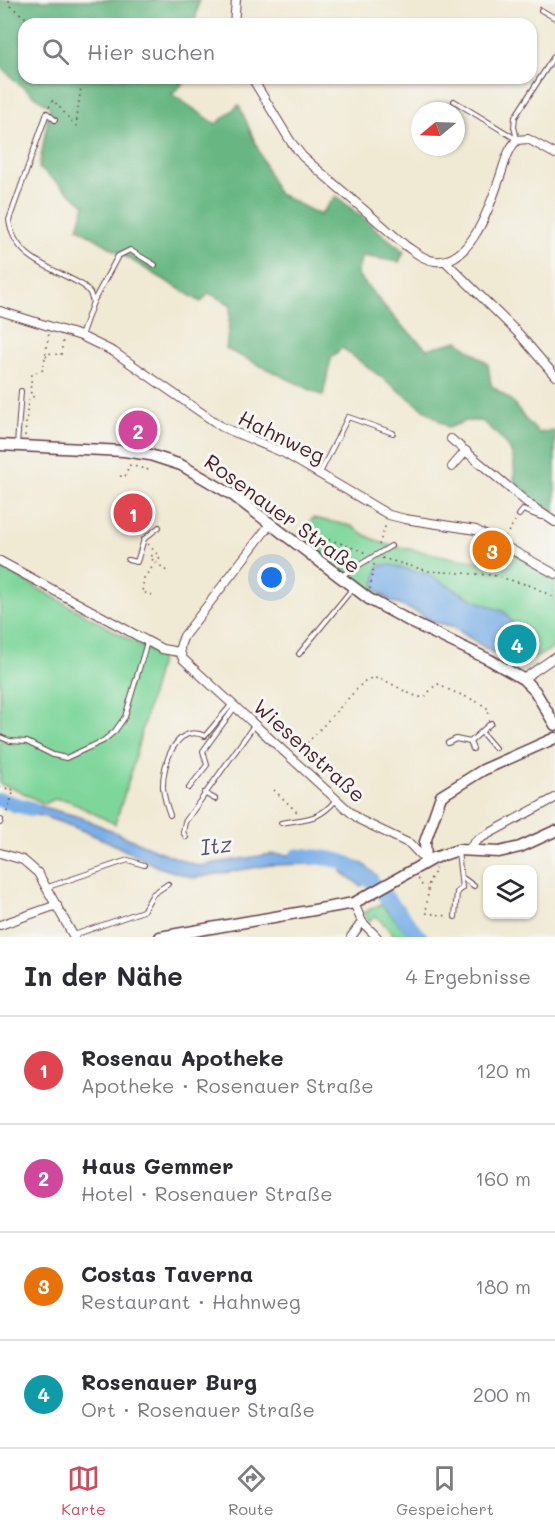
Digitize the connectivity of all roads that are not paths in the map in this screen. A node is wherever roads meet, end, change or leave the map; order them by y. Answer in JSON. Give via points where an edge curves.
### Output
{"nodes":[{"id":1,"x":236,"y":0,"type":"edge"},
{"id":2,"x":541,"y":10,"type":"dead end"},
{"id":3,"x":234,"y":18,"type":"edge"},
{"id":4,"x":555,"y":18,"type":"edge"},
{"id":5,"x":555,"y":55,"type":"edge"},
{"id":6,"x":537,"y":83,"type":"edge"},
{"id":7,"x":256,"y":84,"type":"edge"},
{"id":8,"x":536,"y":84,"type":"edge"},
{"id":9,"x":465,"y":109,"type":"edge"},
{"id":10,"x":55,"y":120,"type":"dead end"},
{"id":11,"x":517,"y":140,"type":"junction"},
{"id":12,"x":555,"y":154,"type":"edge"},
{"id":13,"x":445,"y":261,"type":"junction"},
{"id":14,"x":155,"y":265,"type":"dead end"},
{"id":15,"x":93,"y":302,"type":"junction"},
{"id":16,"x":0,"y":311,"type":"edge"},
{"id":17,"x":81,"y":336,"type":"junction"},
{"id":18,"x":555,"y":376,"type":"edge"},
{"id":19,"x":21,"y":391,"type":"dead end"},
{"id":20,"x":393,"y":434,"type":"dead end"},
{"id":21,"x":451,"y":438,"type":"dead end"},
{"id":22,"x":0,"y":445,"type":"edge"},
{"id":23,"x":21,"y":446,"type":"junction"},
{"id":24,"x":466,"y":451,"type":"junction"},
{"id":25,"x":452,"y":467,"type":"dead end"},
{"id":26,"x":320,"y":474,"type":"junction"},
{"id":27,"x":519,"y":515,"type":"dead end"},
{"id":28,"x":554,"y":521,"type":"edge"},
{"id":29,"x":271,"y":523,"type":"junction"},
{"id":30,"x":159,"y":526,"type":"dead end"},
{"id":31,"x":391,"y":546,"type":"dead end"},
{"id":32,"x":128,"y":560,"type":"dead end"},
{"id":33,"x":0,"y":561,"type":"edge"},
{"id":34,"x":555,"y":574,"type":"edge"},
{"id":35,"x":340,"y":577,"type":"junction"},
{"id":36,"x":353,"y":587,"type":"junction"},
{"id":37,"x":147,"y":641,"type":"junction"},
{"id":38,"x":180,"y":652,"type":"junction"},
{"id":39,"x":299,"y":654,"type":"dead end"},
{"id":40,"x":555,"y":657,"type":"edge"},
{"id":41,"x":523,"y":679,"type":"junction"},
{"id":42,"x":234,"y":705,"type":"junction"},
{"id":43,"x":491,"y":723,"type":"road end"},
{"id":44,"x":255,"y":724,"type":"junction"},
{"id":45,"x":555,"y":725,"type":"edge"},
{"id":46,"x":482,"y":733,"type":"junction"},
{"id":47,"x":0,"y":737,"type":"edge"},
{"id":48,"x":555,"y":738,"type":"edge"},
{"id":49,"x":470,"y":742,"type":"junction"},
{"id":50,"x":448,"y":743,"type":"dead end"},
{"id":51,"x":495,"y":748,"type":"dead end"},
{"id":52,"x":472,"y":749,"type":"dead end"},
{"id":53,"x":189,"y":788,"type":"dead end"},
{"id":54,"x":204,"y":793,"type":"junction"},
{"id":55,"x":555,"y":798,"type":"edge"},
{"id":56,"x":215,"y":800,"type":"dead end"},
{"id":57,"x":336,"y":800,"type":"junction"},
{"id":58,"x":170,"y":815,"type":"dead end"},
{"id":59,"x":281,"y":823,"type":"dead end"},
{"id":60,"x":555,"y":831,"type":"edge"},
{"id":61,"x":186,"y":837,"type":"dead end"},
{"id":62,"x":463,"y":850,"type":"junction"},
{"id":63,"x":0,"y":853,"type":"edge"},
{"id":64,"x":436,"y":858,"type":"junction"},
{"id":65,"x":144,"y":865,"type":"dead end"},
{"id":66,"x":462,"y":877,"type":"junction"},
{"id":67,"x":168,"y":884,"type":"dead end"},
{"id":68,"x":474,"y":886,"type":"dead end"},
{"id":69,"x":48,"y":887,"type":"junction"},
{"id":70,"x":358,"y":902,"type":"junction"},
{"id":71,"x":57,"y":905,"type":"junction"},
{"id":72,"x":455,"y":917,"type":"road end"},
{"id":73,"x":362,"y":922,"type":"junction"},
{"id":74,"x":0,"y":926,"type":"edge"},
{"id":75,"x":74,"y":936,"type":"edge"},
{"id":76,"x":159,"y":937,"type":"edge"},
{"id":77,"x":351,"y":937,"type":"edge"},
{"id":78,"x":377,"y":937,"type":"edge"}],
"edges":[{"from":1,"to":3,"type":"street"},
{"from":2,"to":4,"type":"lane"},
{"from":5,"to":6,"type":"lane"},
{"from":7,"to":13,"type":"street","via":[[303,157],[406,246],[425,258]]},
{"from":8,"to":11,"type":"lane","via":[[515,117]]},
{"from":9,"to":11,"type":"lane"},
{"from":10,"to":15,"type":"lane","via":[[46,113],[9,220],[11,233],[33,259],[84,286]]},
{"from":11,"to":12,"type":"street","via":[[528,139]]},
{"from":11,"to":13,"type":"street","via":[[473,238],[462,251]]},
{"from":13,"to":18,"type":"street","via":[[519,334]]},
{"from":14,"to":15,"type":"lane","via":[[130,250],[118,256]]},
{"from":15,"to":17,"type":"lane"},
{"from":16,"to":17,"type":"street","name":"Hahnweg"},
{"from":17,"to":26,"type":"street","name":"Hahnweg","via":[[114,352],[222,427],[270,446]]},
{"from":19,"to":23,"type":"lane"},
{"from":20,"to":26,"type":"lane","via":[[348,417]]},
{"from":21,"to":24,"type":"street"},
{"from":22,"to":23,"type":"street","name":"Rosenauer Straße"},
{"from":23,"to":29,"type":"street","name":"Rosenauer Straße","via":[[124,451],[163,458],[194,471]]},
{"from":24,"to":25,"type":"street"},
{"from":24,"to":28,"type":"street"},
{"from":26,"to":34,"type":"street","name":"Hahnweg","via":[[389,515],[476,531]]},
{"from":27,"to":28,"type":"lane","via":[[523,510]]},
{"from":29,"to":35,"type":"street","name":"Rosenauer Straße"},
{"from":29,"to":38,"type":"street","via":[[184,636]]},
{"from":30,"to":32,"type":"lane","via":[[144,539],[137,562]]},
{"from":31,"to":35,"type":"lane"},
{"from":33,"to":37,"type":"street"},
{"from":35,"to":36,"type":"street","name":"Rosenauer Straße"},
{"from":36,"to":39,"type":"lane"},
{"from":36,"to":41,"type":"street","name":"Rosenauer Straße","via":[[415,624]]},
{"from":37,"to":38,"type":"street"},
{"from":37,"to":47,"type":"lane","via":[[125,717],[103,741],[66,758],[27,742]]},
{"from":38,"to":42,"type":"street","name":"Wiesenstraße"},
{"from":40,"to":41,"type":"street"},
{"from":41,"to":45,"type":"street"},
{"from":42,"to":44,"type":"street","name":"Wiesenstraße"},
{"from":42,"to":53,"type":"lane","via":[[203,751],[207,765]]},
{"from":42,"to":58,"type":"lane","via":[[206,736],[184,735],[168,757],[163,788]]},
{"from":43,"to":46,"type":"lane"},
{"from":44,"to":54,"type":"lane"},
{"from":44,"to":57,"type":"street","name":"Wiesenstraße"},
{"from":46,"to":49,"type":"lane"},
{"from":46,"to":51,"type":"lane"},
{"from":48,"to":64,"type":"street","via":[[481,767],[441,796],[425,842]]},
{"from":49,"to":50,"type":"lane","via":[[456,739]]},
{"from":49,"to":52,"type":"lane"},
{"from":54,"to":56,"type":"lane"},
{"from":54,"to":61,"type":"lane","via":[[185,822]]},
{"from":55,"to":62,"type":"street"},
{"from":57,"to":59,"type":"lane","via":[[322,814]]},
{"from":57,"to":64,"type":"street","name":"Wiesenstraße","via":[[360,820]]},
{"from":60,"to":62,"type":"street","via":[[520,848],[499,852]]},
{"from":62,"to":64,"type":"street"},
{"from":62,"to":66,"type":"lane"},
{"from":63,"to":69,"type":"street","via":[[28,864]]},
{"from":64,"to":70,"type":"street"},
{"from":65,"to":69,"type":"lane","via":[[129,860]]},
{"from":66,"to":68,"type":"lane"},
{"from":66,"to":72,"type":"lane"},
{"from":67,"to":75,"type":"lane","via":[[153,894],[143,911]]},
{"from":69,"to":71,"type":"street"},
{"from":70,"to":73,"type":"street"},
{"from":70,"to":76,"type":"street"},
{"from":71,"to":74,"type":"street"},
{"from":71,"to":75,"type":"street"},
{"from":73,"to":77,"type":"street"},
{"from":73,"to":78,"type":"street"}]}
